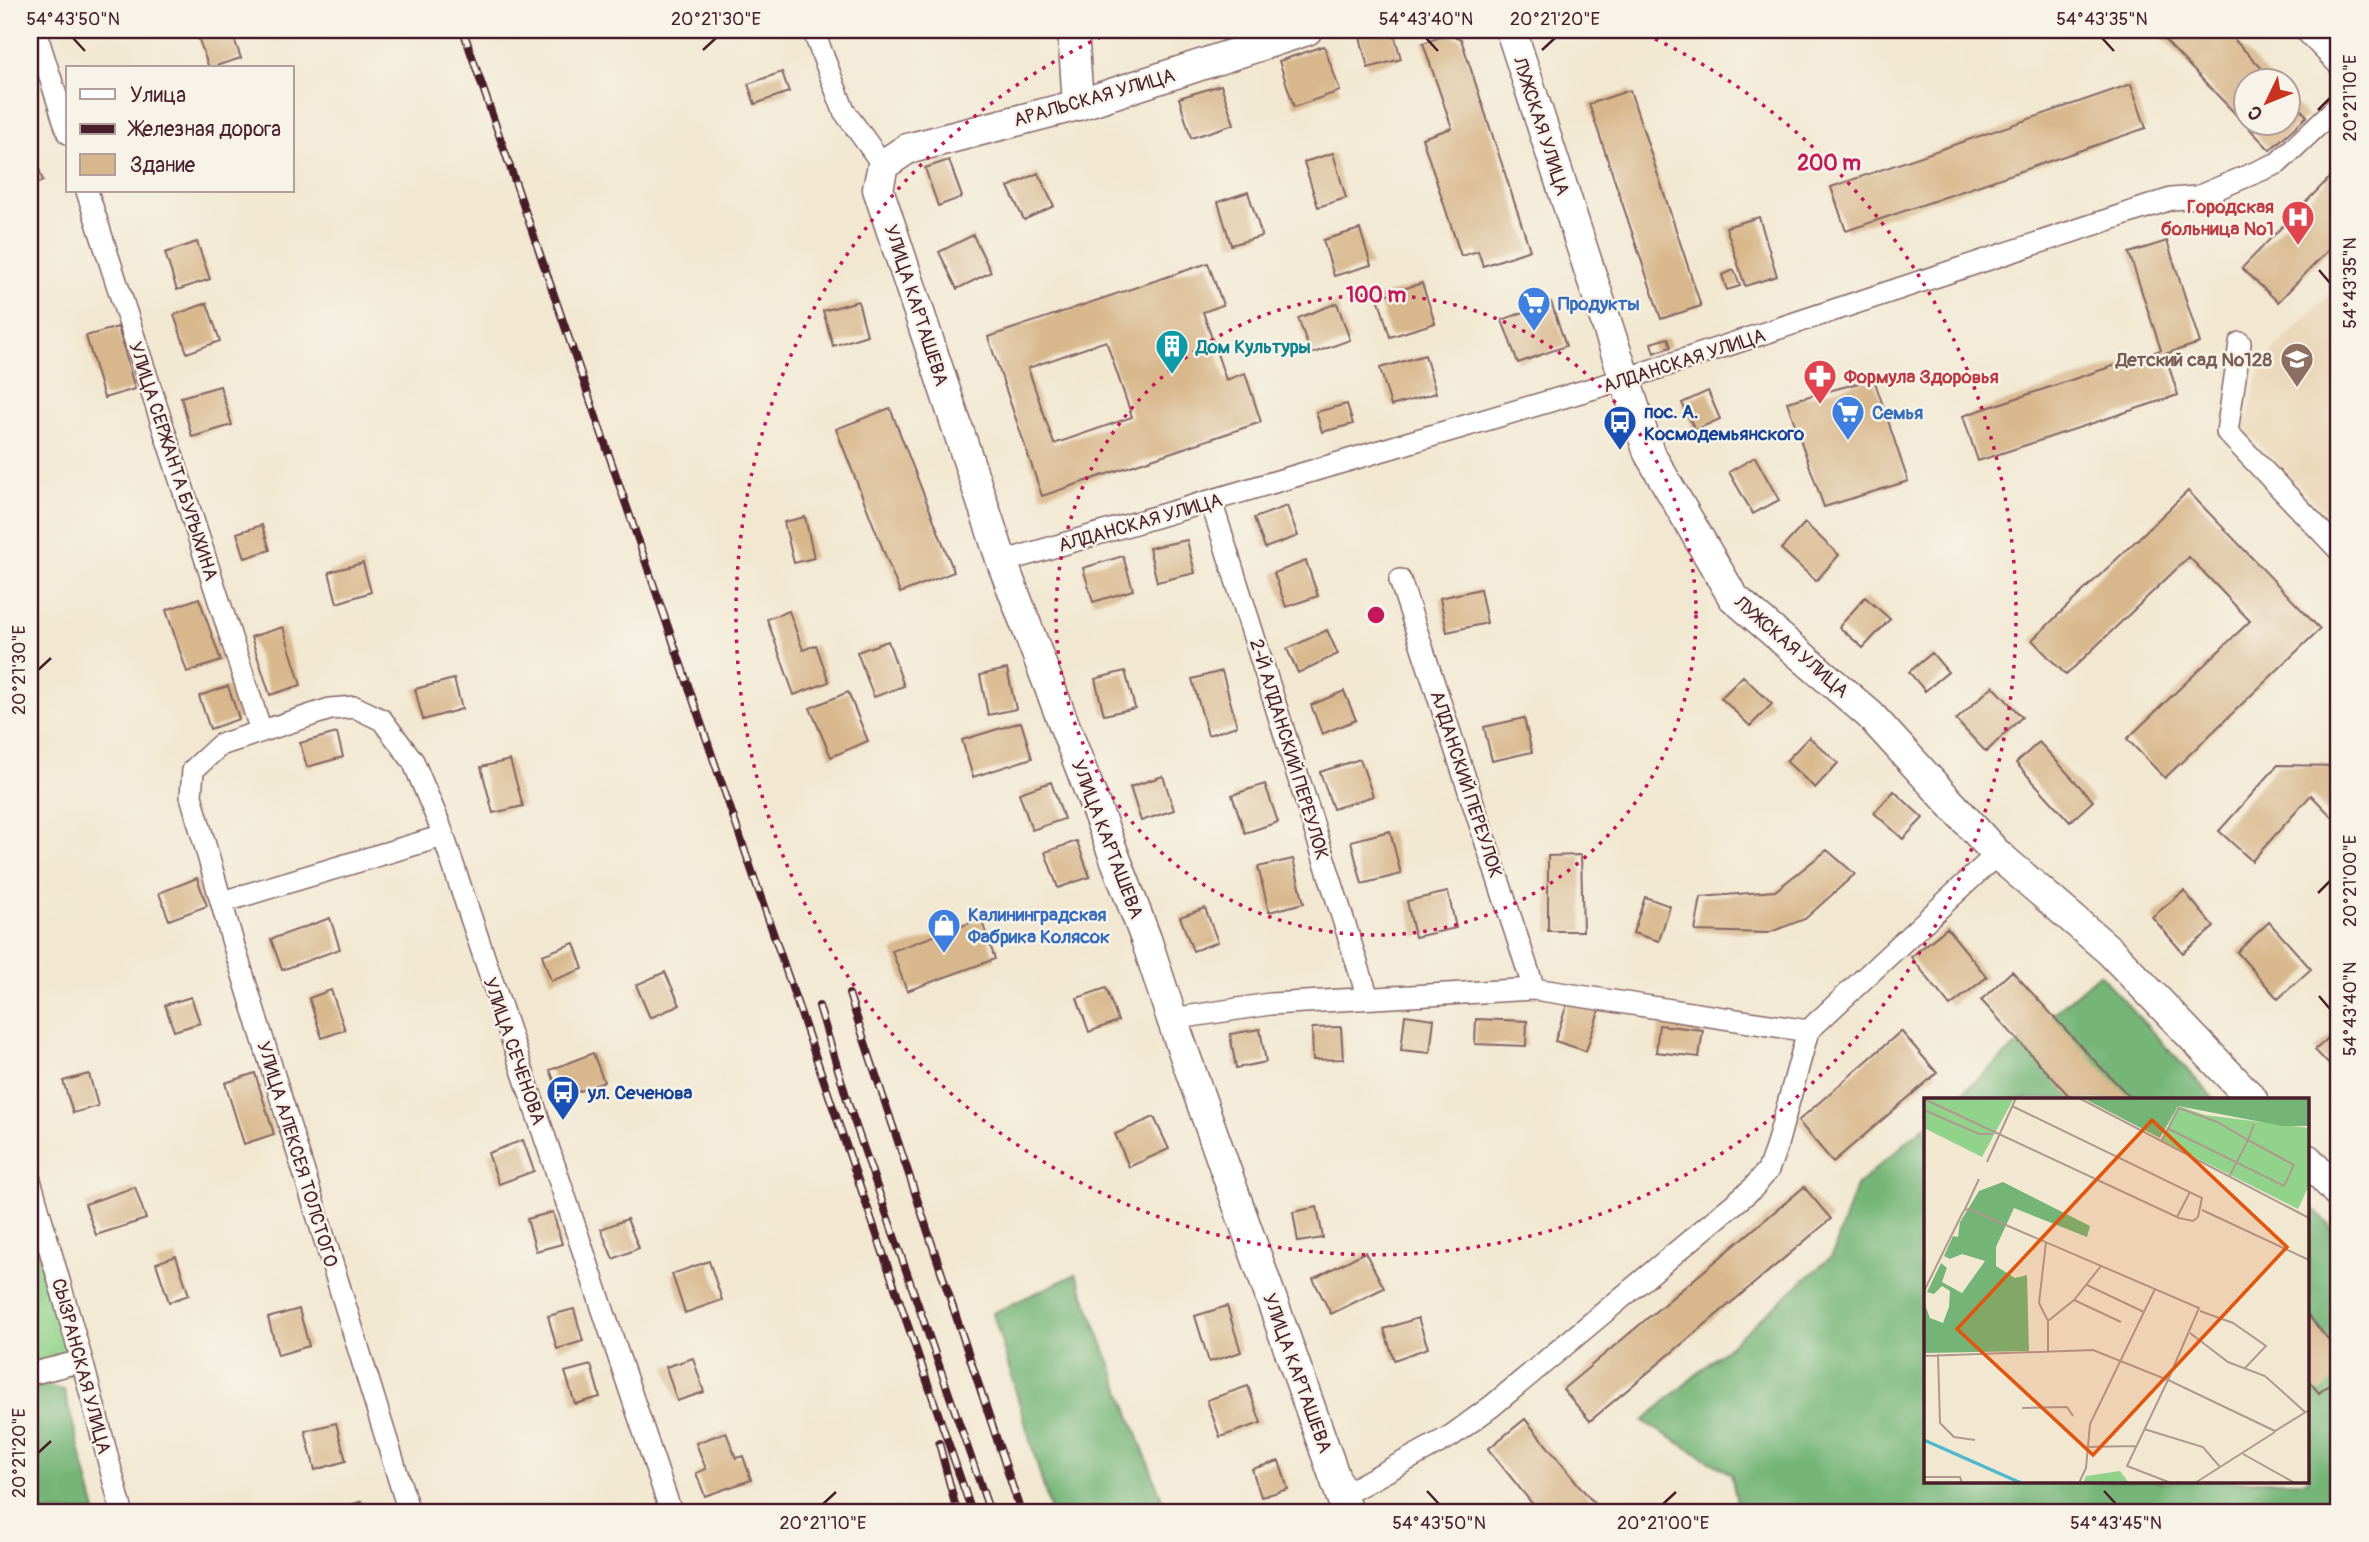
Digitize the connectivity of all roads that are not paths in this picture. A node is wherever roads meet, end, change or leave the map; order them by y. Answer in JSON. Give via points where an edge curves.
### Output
{"nodes":[{"id":1,"x":35,"y":30,"type":"edge"},
{"id":2,"x":813,"y":30,"type":"edge"},
{"id":3,"x":1073,"y":30,"type":"edge"},
{"id":4,"x":1307,"y":30,"type":"edge"},
{"id":5,"x":1511,"y":30,"type":"edge"},
{"id":6,"x":2305,"y":30,"type":"edge"},
{"id":7,"x":2339,"y":65,"type":"edge"},
{"id":8,"x":1078,"y":105,"type":"junction"},
{"id":9,"x":2339,"y":105,"type":"edge"},
{"id":10,"x":66,"y":127,"type":"edge"},
{"id":11,"x":883,"y":164,"type":"junction"},
{"id":12,"x":87,"y":192,"type":"edge"},
{"id":13,"x":2240,"y":343,"type":"dead end"},
{"id":14,"x":1625,"y":379,"type":"junction"},
{"id":15,"x":1212,"y":500,"type":"junction"},
{"id":16,"x":2339,"y":550,"type":"edge"},
{"id":17,"x":1002,"y":562,"type":"junction"},
{"id":18,"x":1400,"y":580,"type":"dead end"},
{"id":19,"x":261,"y":731,"type":"junction"},
{"id":20,"x":191,"y":796,"type":"joint"},
{"id":21,"x":443,"y":836,"type":"junction"},
{"id":22,"x":1997,"y":854,"type":"junction"},
{"id":23,"x":222,"y":902,"type":"junction"},
{"id":24,"x":1534,"y":989,"type":"junction"},
{"id":25,"x":1368,"y":998,"type":"junction"},
{"id":26,"x":1172,"y":1019,"type":"junction"},
{"id":27,"x":1808,"y":1031,"type":"junction"},
{"id":28,"x":2251,"y":1098,"type":"edge"},
{"id":29,"x":2310,"y":1162,"type":"edge"},
{"id":30,"x":30,"y":1180,"type":"edge"},
{"id":31,"x":2339,"y":1194,"type":"edge"},
{"id":32,"x":82,"y":1361,"type":"junction"},
{"id":33,"x":30,"y":1374,"type":"edge"},
{"id":34,"x":1344,"y":1504,"type":"edge"},
{"id":35,"x":122,"y":1512,"type":"edge"},
{"id":36,"x":409,"y":1512,"type":"edge"},
{"id":37,"x":671,"y":1512,"type":"edge"}],
"edges":[{"from":1,"to":10,"type":"street"},
{"from":2,"to":11,"type":"street","via":[[844,111]]},
{"from":3,"to":8,"type":"main road"},
{"from":4,"to":8,"type":"main road","name":"АРАЛЬСКАЯ УЛИЦА"},
{"from":5,"to":14,"type":"main road","name":"ЛУЖСКАЯ УЛИЦА"},
{"from":6,"to":7,"type":"street"},
{"from":8,"to":11,"type":"main road","name":"АРАЛЬСКАЯ УЛИЦА","via":[[907,149]]},
{"from":9,"to":14,"type":"street","name":"АЛДАНСКАЯ УЛИЦА","via":[[2278,163],[2197,197],[2171,200]]},
{"from":11,"to":17,"type":"main road","name":"УЛИЦА КАРТАШЕВА","via":[[878,189]]},
{"from":12,"to":19,"type":"street","name":"УЛИЦА СЕРЖАНТА БУРЫХИНА"},
{"from":13,"to":16,"type":"street","via":[[2227,432]]},
{"from":14,"to":15,"type":"street","name":"АЛДАНСКАЯ УЛИЦА"},
{"from":14,"to":22,"type":"main road","name":"ЛУЖСКАЯ УЛИЦА","via":[[1648,453],[1733,597],[1870,715]]},
{"from":15,"to":17,"type":"street","name":"АЛДАНСКАЯ УЛИЦА"},
{"from":15,"to":25,"type":"street","name":"2-Й АЛДАНСКИЙ ПЕРЕУЛОК"},
{"from":17,"to":26,"type":"main road","name":"УЛИЦА КАРТАШЕВА","via":[[1146,939]]},
{"from":18,"to":24,"type":"street","name":"АЛДАНСКИЙ ПЕРЕУЛОК"},
{"from":19,"to":20,"type":"street","name":"УЛИЦА СЕЧЕНОВА","via":[[220,745],[211,753],[193,770]]},
{"from":19,"to":21,"type":"street","name":"УЛИЦА СЕЧЕНОВА","via":[[330,709],[355,707],[382,720],[413,761]]},
{"from":20,"to":23,"type":"street","name":"УЛИЦА АЛЕКСЕЯ ТОЛСТОГО"},
{"from":21,"to":23,"type":"street"},
{"from":21,"to":37,"type":"street","name":"УЛИЦА СЕЧЕНОВА"},
{"from":22,"to":27,"type":"street"},
{"from":22,"to":28,"type":"main road","name":"ЛУЖСКАЯ УЛИЦА","via":[[2110,951]]},
{"from":23,"to":36,"type":"street","name":"УЛИЦА АЛЕКСЕЯ ТОЛСТОГО"},
{"from":24,"to":25,"type":"street"},
{"from":24,"to":27,"type":"street"},
{"from":25,"to":26,"type":"street","via":[[1270,1004]]},
{"from":26,"to":34,"type":"main road","name":"УЛИЦА КАРТАШЕВА"},
{"from":27,"to":34,"type":"street","via":[[1772,1159],[1753,1188],[1492,1406]]},
{"from":29,"to":31,"type":"main road"},
{"from":30,"to":32,"type":"street","name":"СЫЗРАНСКАЯ УЛИЦА"},
{"from":32,"to":33,"type":"street"},
{"from":32,"to":35,"type":"street","name":"СЫЗРАНСКАЯ УЛИЦА"}]}
